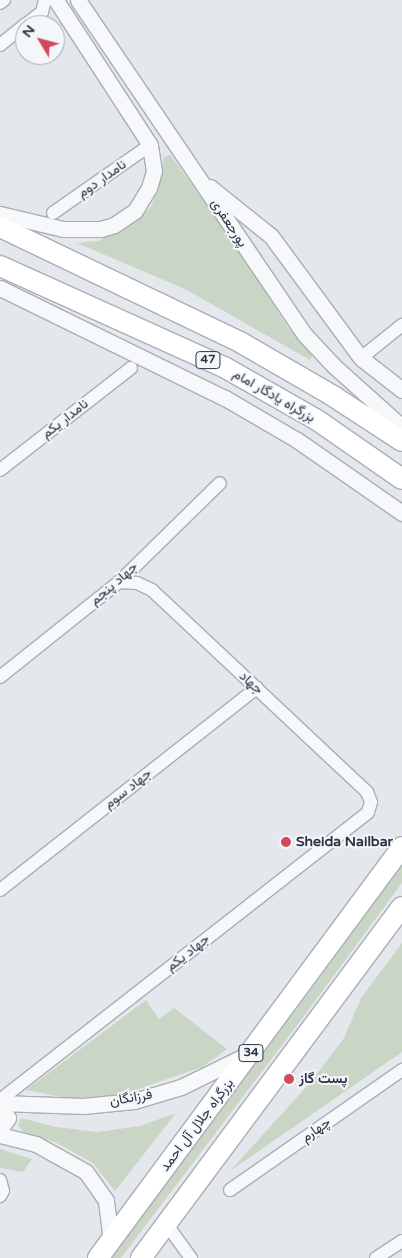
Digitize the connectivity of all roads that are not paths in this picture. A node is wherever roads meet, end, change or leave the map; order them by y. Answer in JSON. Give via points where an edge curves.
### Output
{"nodes":[{"id":1,"x":4,"y":0,"type":"edge"},
{"id":2,"x":45,"y":0,"type":"edge"},
{"id":3,"x":56,"y":0,"type":"edge"},
{"id":4,"x":78,"y":0,"type":"edge"},
{"id":5,"x":0,"y":3,"type":"edge"},
{"id":6,"x":38,"y":15,"type":"edge"},
{"id":7,"x":15,"y":33,"type":"edge"},
{"id":8,"x":0,"y":44,"type":"edge"},
{"id":9,"x":150,"y":145,"type":"junction"},
{"id":10,"x":203,"y":182,"type":"junction"},
{"id":11,"x":54,"y":213,"type":"dead end"},
{"id":12,"x":0,"y":214,"type":"edge"},
{"id":13,"x":0,"y":227,"type":"edge"},
{"id":14,"x":0,"y":266,"type":"edge"},
{"id":15,"x":0,"y":288,"type":"edge"},
{"id":16,"x":402,"y":325,"type":"edge"},
{"id":17,"x":361,"y":358,"type":"junction"},
{"id":18,"x":131,"y":368,"type":"dead end"},
{"id":19,"x":402,"y":390,"type":"edge"},
{"id":20,"x":402,"y":427,"type":"edge"},
{"id":21,"x":402,"y":442,"type":"edge"},
{"id":22,"x":0,"y":470,"type":"edge"},
{"id":23,"x":402,"y":479,"type":"edge"},
{"id":24,"x":220,"y":483,"type":"dead end"},
{"id":25,"x":402,"y":513,"type":"edge"},
{"id":26,"x":119,"y":582,"type":"junction"},
{"id":27,"x":0,"y":677,"type":"edge"},
{"id":28,"x":257,"y":688,"type":"junction"},
{"id":29,"x":371,"y":802,"type":"joint"},
{"id":30,"x":402,"y":847,"type":"edge"},
{"id":31,"x":0,"y":890,"type":"edge"},
{"id":32,"x":402,"y":907,"type":"edge"},
{"id":33,"x":253,"y":1051,"type":"junction"},
{"id":34,"x":402,"y":1070,"type":"edge"},
{"id":35,"x":0,"y":1103,"type":"edge"},
{"id":36,"x":0,"y":1129,"type":"edge"},
{"id":37,"x":0,"y":1135,"type":"edge"},
{"id":38,"x":0,"y":1180,"type":"edge"},
{"id":39,"x":230,"y":1190,"type":"dead end"},
{"id":40,"x":0,"y":1196,"type":"edge"},
{"id":41,"x":167,"y":1225,"type":"junction"},
{"id":42,"x":402,"y":1240,"type":"edge"},
{"id":43,"x":111,"y":1241,"type":"junction"},
{"id":44,"x":98,"y":1258,"type":"edge"},
{"id":45,"x":141,"y":1258,"type":"edge"},
{"id":46,"x":191,"y":1258,"type":"edge"},
{"id":47,"x":376,"y":1258,"type":"edge"}],
"edges":[{"from":1,"to":5,"type":"street"},
{"from":2,"to":6,"type":"street"},
{"from":3,"to":9,"type":"street"},
{"from":4,"to":10,"type":"street","name":"پورجعفری"},
{"from":7,"to":8,"type":"street"},
{"from":9,"to":11,"type":"street","name":"نامدار دوم"},
{"from":9,"to":12,"type":"street","via":[[154,171],[150,188],[135,211],[114,225],[84,231],[63,229]]},
{"from":10,"to":17,"type":"street","via":[[249,216],[284,250],[323,310]]},
{"from":10,"to":20,"type":"street","name":"پورجعفری","via":[[304,334],[334,366]]},
{"from":13,"to":21,"type":"highway","number":"47","via":[[240,342],[333,396]]},
{"from":14,"to":23,"type":"highway","name":"بزرگراه یادگار امام","number":"47","via":[[224,367],[316,420]]},
{"from":15,"to":25,"type":"street","via":[[226,398],[298,440]]},
{"from":16,"to":17,"type":"street"},
{"from":17,"to":19,"type":"street"},
{"from":18,"to":22,"type":"street","name":"نامدار یکم"},
{"from":24,"to":26,"type":"street","name":"جهاد پنجم"},
{"from":26,"to":27,"type":"street","name":"جهاد پنجم"},
{"from":26,"to":28,"type":"street","name":"جهاد","via":[[137,583],[152,590]]},
{"from":28,"to":29,"type":"street","name":"جهاد","via":[[367,792]]},
{"from":28,"to":31,"type":"street","name":"جهاد سوم"},
{"from":29,"to":35,"type":"street","name":"جهاد یکم","via":[[368,812]]},
{"from":30,"to":33,"type":"highway","name":"بزرگراه جلال آل احمد","number":"34"},
{"from":32,"to":41,"type":"highway","number":"34"},
{"from":33,"to":35,"type":"street","name":"فرزانگان","via":[[181,1087],[134,1100],[83,1106]]},
{"from":33,"to":43,"type":"highway","name":"بزرگراه جلال آل احمد","number":"34"},
{"from":34,"to":39,"type":"street","name":"چهارم"},
{"from":35,"to":36,"type":"street","via":[[8,1118]]},
{"from":37,"to":43,"type":"street","via":[[36,1144],[86,1172],[106,1201]]},
{"from":38,"to":40,"type":"street","via":[[3,1191]]},
{"from":41,"to":45,"type":"highway","number":"34"},
{"from":41,"to":46,"type":"street"},
{"from":42,"to":47,"type":"street"},
{"from":43,"to":44,"type":"highway","name":"بزرگراه جلال آل احمد","number":"34"}]}
